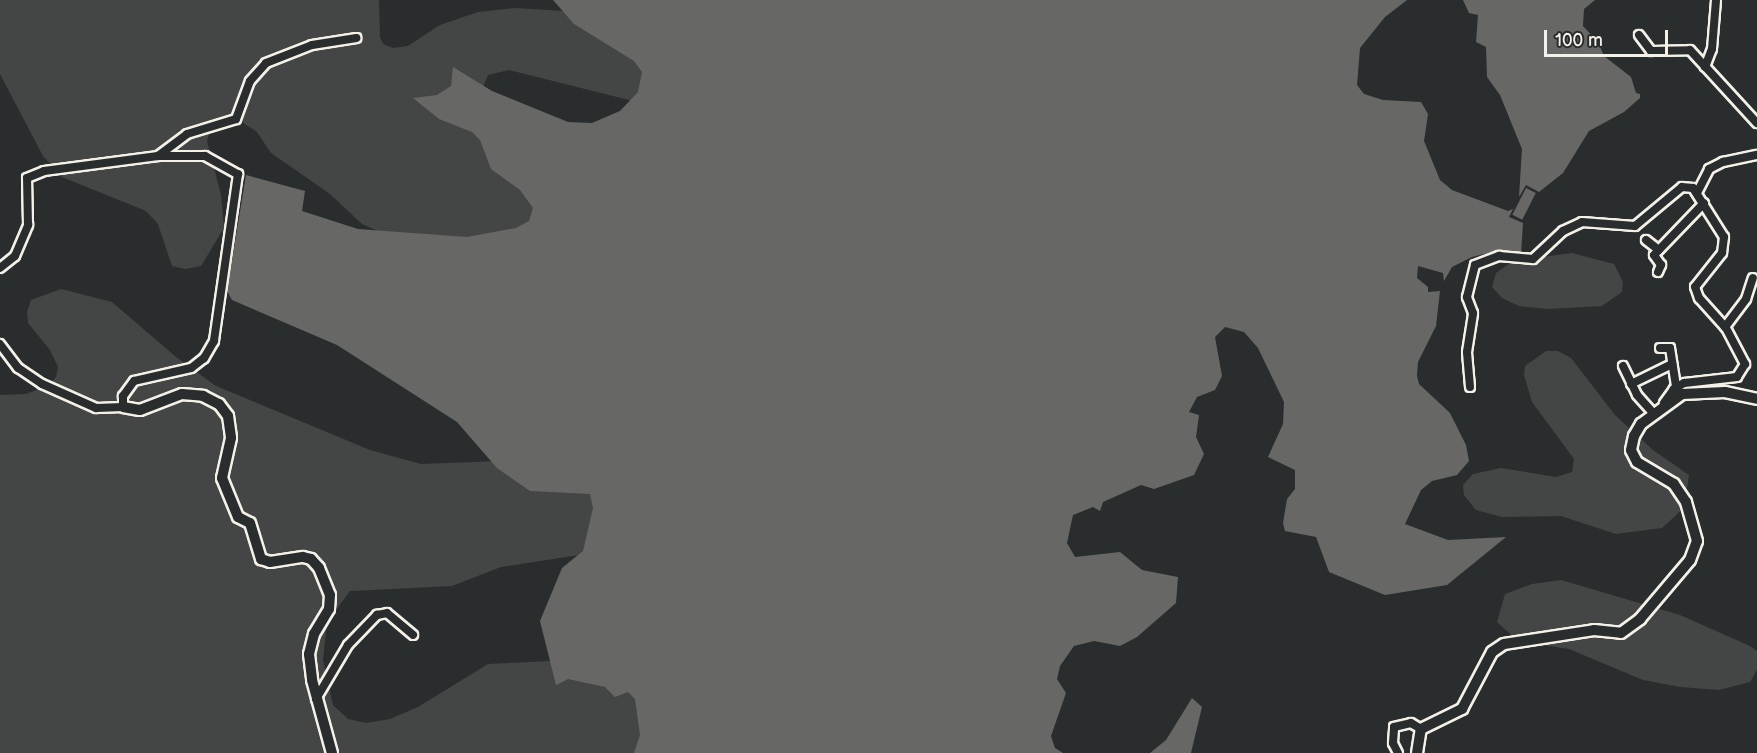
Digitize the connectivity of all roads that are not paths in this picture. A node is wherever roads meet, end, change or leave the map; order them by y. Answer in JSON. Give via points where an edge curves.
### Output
{"nodes":[{"id":1,"x":1716,"y":0,"type":"edge"},
{"id":2,"x":1639,"y":35,"type":"dead end"},
{"id":3,"x":356,"y":39,"type":"dead end"},
{"id":4,"x":1705,"y":67,"type":"junction"},
{"id":5,"x":1757,"y":123,"type":"edge"},
{"id":6,"x":1757,"y":155,"type":"edge"},
{"id":7,"x":158,"y":156,"type":"junction"},
{"id":8,"x":1698,"y":194,"type":"junction"},
{"id":9,"x":1704,"y":203,"type":"junction"},
{"id":10,"x":1646,"y":240,"type":"dead end"},
{"id":11,"x":1659,"y":250,"type":"junction"},
{"id":12,"x":0,"y":268,"type":"edge"},
{"id":13,"x":1658,"y":272,"type":"dead end"},
{"id":14,"x":1753,"y":278,"type":"dead end"},
{"id":15,"x":1725,"y":327,"type":"junction"},
{"id":16,"x":0,"y":344,"type":"edge"},
{"id":17,"x":1660,"y":348,"type":"dead end"},
{"id":18,"x":1672,"y":364,"type":"junction"},
{"id":19,"x":1623,"y":366,"type":"dead end"},
{"id":20,"x":1631,"y":384,"type":"junction"},
{"id":21,"x":1470,"y":387,"type":"dead end"},
{"id":22,"x":1676,"y":387,"type":"junction"},
{"id":23,"x":1757,"y":399,"type":"edge"},
{"id":24,"x":1664,"y":403,"type":"junction"},
{"id":25,"x":123,"y":407,"type":"junction"},
{"id":26,"x":1653,"y":413,"type":"junction"},
{"id":27,"x":413,"y":634,"type":"dead end"},
{"id":28,"x":316,"y":699,"type":"junction"},
{"id":29,"x":1421,"y":729,"type":"junction"},
{"id":30,"x":332,"y":753,"type":"edge"},
{"id":31,"x":1398,"y":753,"type":"edge"},
{"id":32,"x":1417,"y":753,"type":"edge"}],
"edges":[{"from":1,"to":4,"type":"street","via":[[1712,49]]},
{"from":2,"to":4,"type":"street","via":[[1652,51],[1690,50]]},
{"from":3,"to":7,"type":"street","via":[[312,45],[266,63],[250,81],[236,119],[187,134]]},
{"from":4,"to":5,"type":"street"},
{"from":6,"to":8,"type":"street","via":[[1723,162],[1709,170]]},
{"from":7,"to":12,"type":"street","via":[[56,168],[27,178],[28,225],[15,256]]},
{"from":7,"to":25,"type":"street","via":[[205,156],[238,174],[214,341],[204,358],[178,373],[134,381],[123,396]]},
{"from":8,"to":9,"type":"street"},
{"from":8,"to":21,"type":"street","via":[[1693,188],[1682,187],[1635,226],[1582,222],[1563,231],[1533,259],[1499,256],[1475,265],[1467,297],[1473,313],[1467,352]]},
{"from":9,"to":11,"type":"street"},
{"from":9,"to":15,"type":"street","via":[[1724,237],[1722,253],[1695,287],[1699,298]]},
{"from":10,"to":11,"type":"street"},
{"from":11,"to":13,"type":"street","via":[[1654,255],[1661,264]]},
{"from":14,"to":15,"type":"street","via":[[1746,298]]},
{"from":15,"to":22,"type":"street","via":[[1745,364],[1744,371],[1737,377]]},
{"from":16,"to":25,"type":"street","via":[[18,368],[42,384],[96,408]]},
{"from":17,"to":18,"type":"street","via":[[1670,348]]},
{"from":18,"to":20,"type":"street"},
{"from":18,"to":22,"type":"street"},
{"from":19,"to":20,"type":"street"},
{"from":20,"to":26,"type":"street"},
{"from":22,"to":24,"type":"street"},
{"from":23,"to":24,"type":"street","via":[[1705,391],[1682,394]]},
{"from":24,"to":26,"type":"street"},
{"from":25,"to":28,"type":"street","via":[[140,410],[182,394],[202,396],[219,404],[228,416],[231,438],[222,478],[238,517],[250,523],[261,559],[311,560],[319,568],[330,595],[329,609],[314,634],[309,654]]},
{"from":26,"to":29,"type":"street","via":[[1641,424],[1631,450],[1637,462],[1674,484],[1686,502],[1698,541],[1690,561],[1640,619],[1621,633],[1594,630],[1504,644],[1492,652],[1462,709]]},
{"from":27,"to":28,"type":"street","via":[[387,614],[377,615],[348,645]]},
{"from":28,"to":30,"type":"street"},
{"from":29,"to":31,"type":"street","via":[[1412,723],[1394,727],[1393,743]]},
{"from":29,"to":32,"type":"street"}]}
